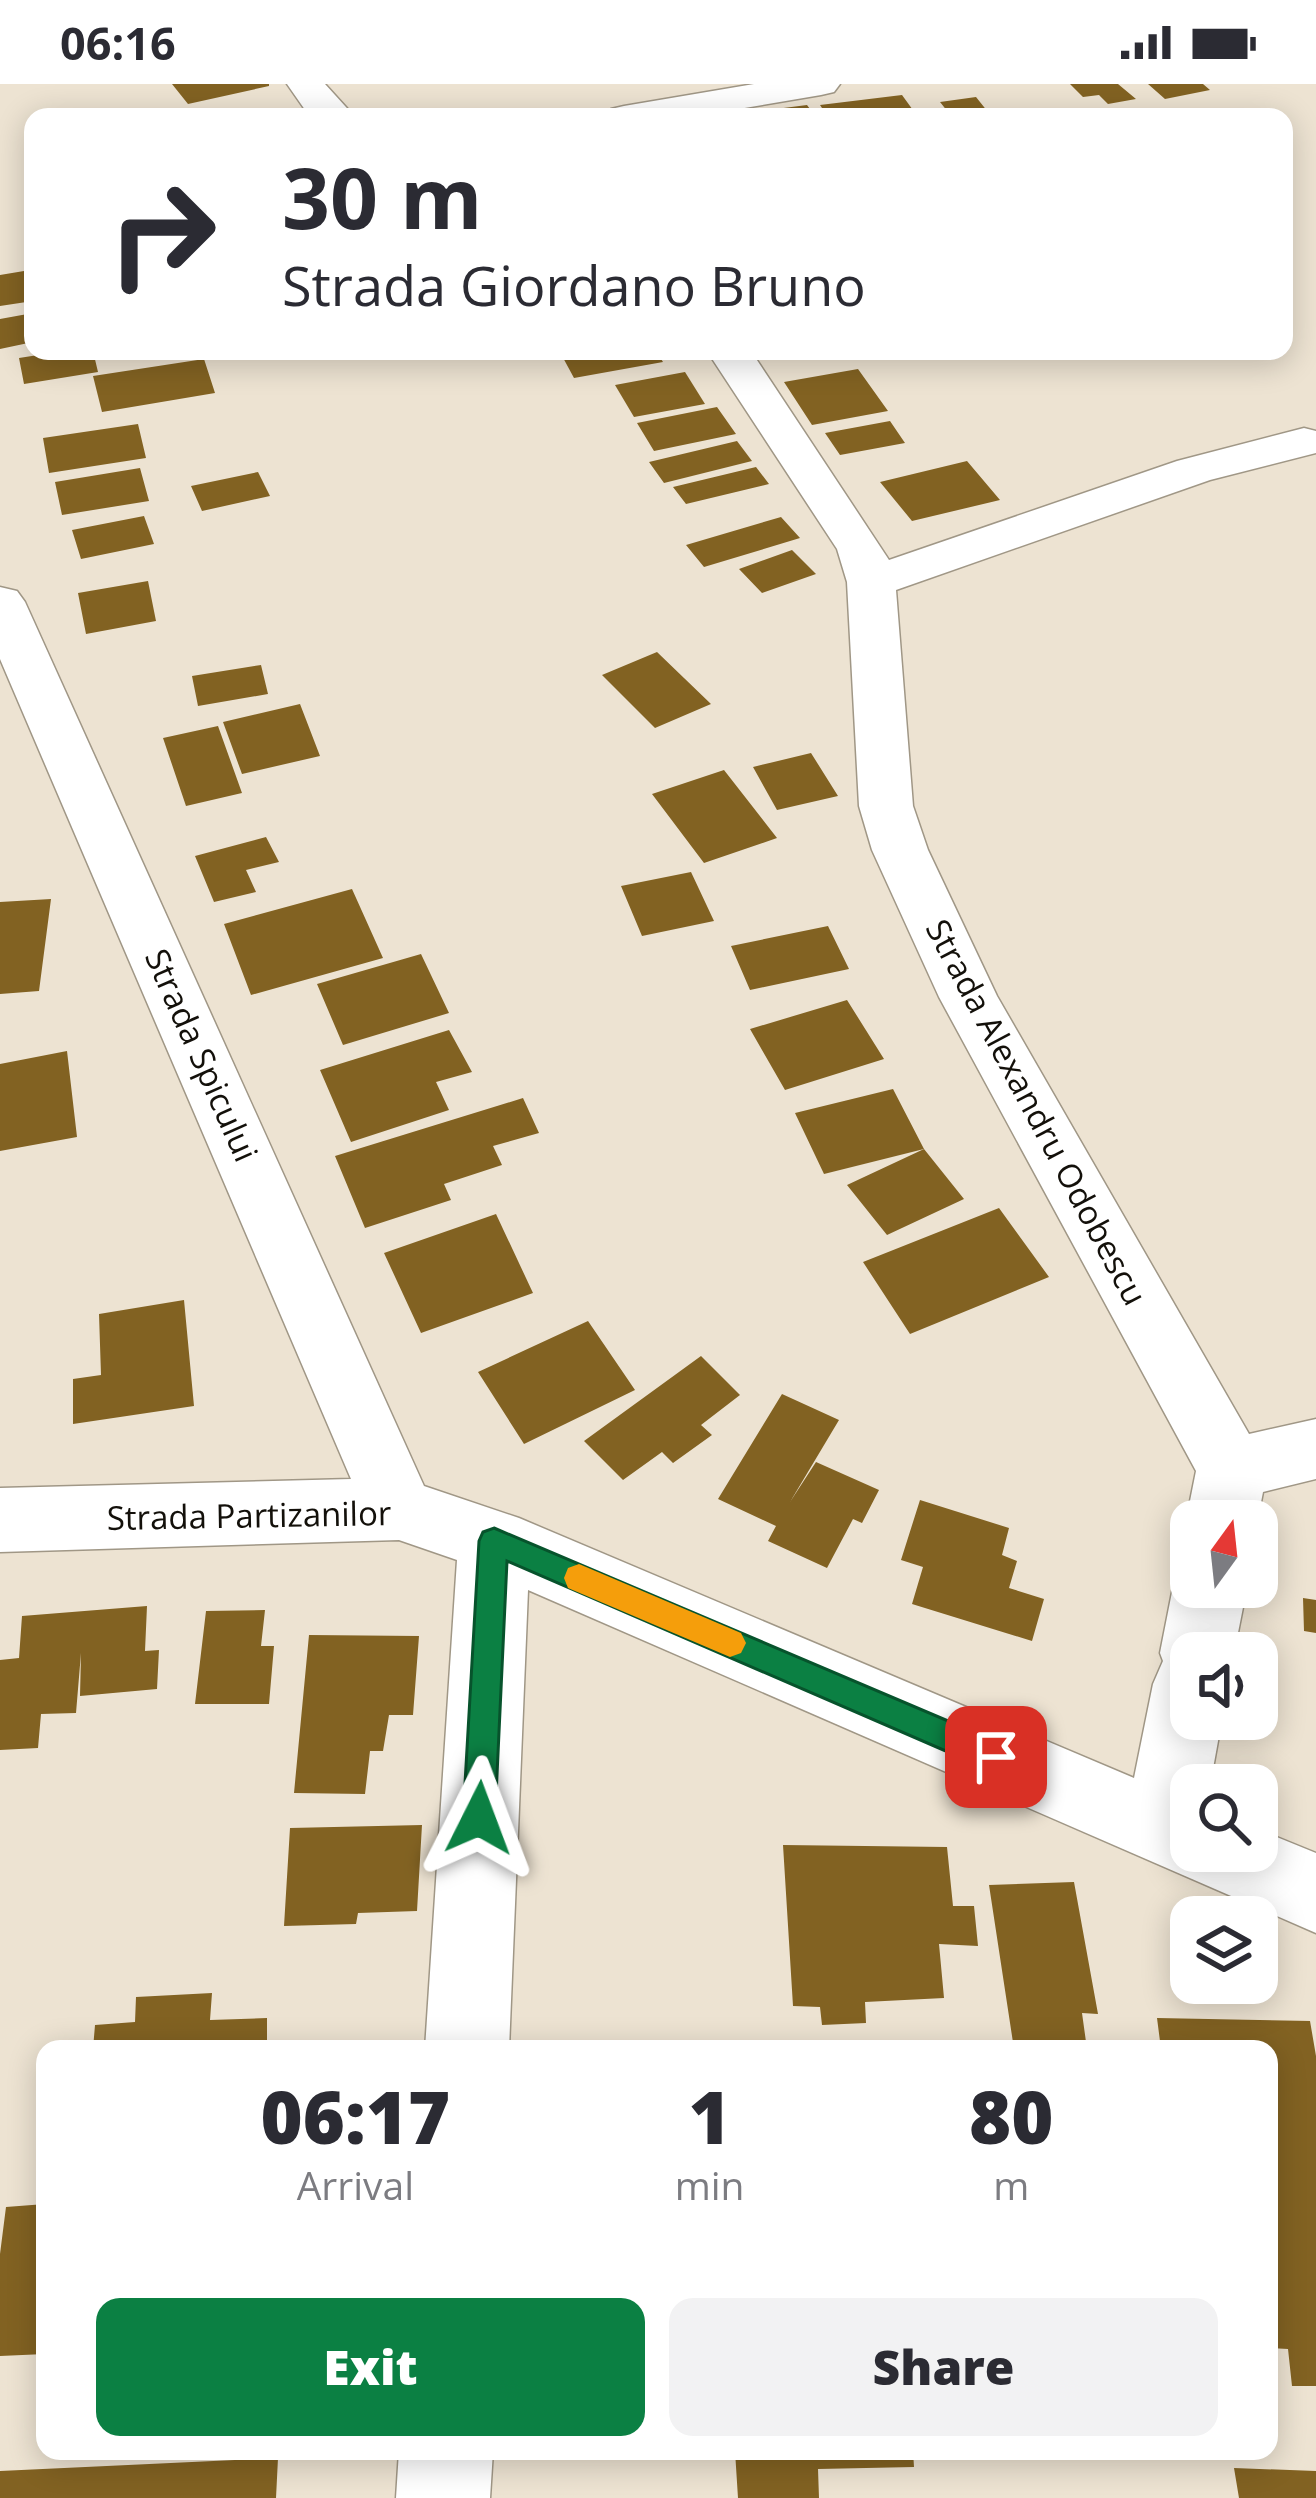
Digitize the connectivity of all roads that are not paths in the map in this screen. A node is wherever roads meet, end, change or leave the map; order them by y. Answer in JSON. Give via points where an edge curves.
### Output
{"nodes":[{"id":1,"x":821,"y":84,"type":"edge"},
{"id":2,"x":642,"y":104,"type":"edge"},
{"id":3,"x":735,"y":360,"type":"edge"},
{"id":4,"x":1304,"y":442,"type":"dead end"},
{"id":5,"x":871,"y":582,"type":"junction"},
{"id":6,"x":0,"y":602,"type":"edge"},
{"id":7,"x":1316,"y":1449,"type":"edge"},
{"id":8,"x":1227,"y":1495,"type":"edge"},
{"id":9,"x":399,"y":1509,"type":"junction"},
{"id":10,"x":0,"y":1520,"type":"edge"},
{"id":11,"x":494,"y":1541,"type":"junction"},
{"id":12,"x":1170,"y":1831,"type":"edge"},
{"id":13,"x":1266,"y":1872,"type":"edge"},
{"id":14,"x":1316,"y":1893,"type":"edge"},
{"id":15,"x":467,"y":2040,"type":"edge"},
{"id":16,"x":445,"y":2460,"type":"edge"},
{"id":17,"x":443,"y":2498,"type":"edge"}],
"edges":[{"from":1,"to":2,"type":"street"},
{"from":3,"to":5,"type":"street","name":"Strada Alexandru Odobescu","via":[[861,549]]},
{"from":4,"to":5,"type":"street","via":[[1222,459]]},
{"from":5,"to":8,"type":"street","name":"Strada Alexandru Odobescu","via":[[886,806],[900,850]]},
{"from":6,"to":9,"type":"street","name":"Strada Spicului"},
{"from":7,"to":8,"type":"street"},
{"from":9,"to":10,"type":"street","name":"Strada Partizanilor"},
{"from":9,"to":11,"type":"street","name":"Strada Partizanilor"},
{"from":11,"to":12,"type":"street","name":"Strada Partizanilor"},
{"from":11,"to":15,"type":"street"},
{"from":13,"to":14,"type":"street","name":"Strada Partizanilor"},
{"from":16,"to":17,"type":"street"}]}
